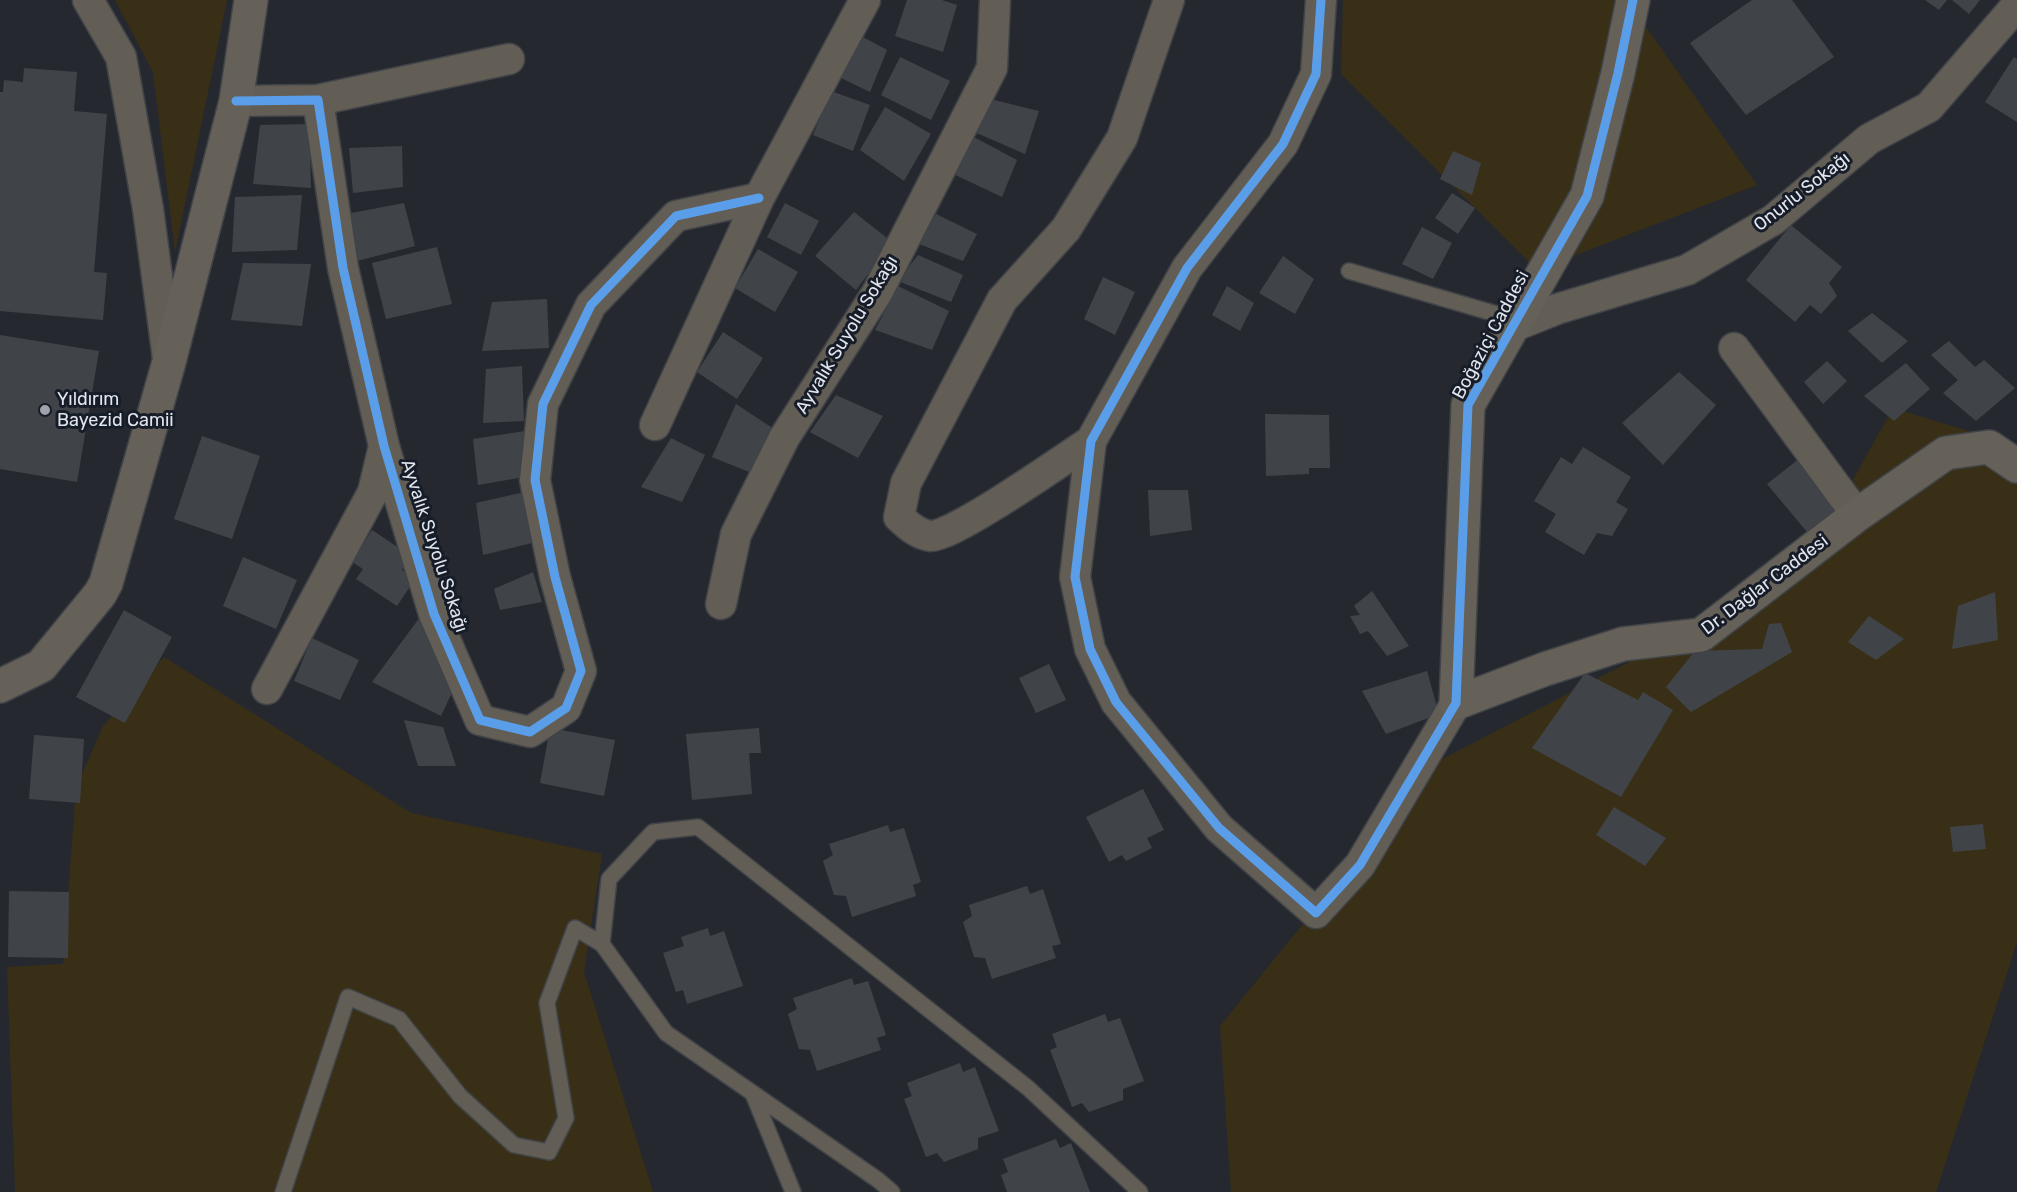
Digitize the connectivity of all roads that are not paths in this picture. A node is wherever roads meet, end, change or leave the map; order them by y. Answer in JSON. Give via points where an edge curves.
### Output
{"nodes":[{"id":1,"x":88,"y":0,"type":"edge"},
{"id":2,"x":251,"y":0,"type":"edge"},
{"id":3,"x":865,"y":0,"type":"edge"},
{"id":4,"x":995,"y":0,"type":"edge"},
{"id":5,"x":1169,"y":0,"type":"edge"},
{"id":6,"x":1321,"y":0,"type":"edge"},
{"id":7,"x":1633,"y":0,"type":"edge"},
{"id":8,"x":2017,"y":6,"type":"edge"},
{"id":9,"x":509,"y":59,"type":"dead end"},
{"id":10,"x":236,"y":100,"type":"junction"},
{"id":11,"x":318,"y":100,"type":"junction"},
{"id":12,"x":759,"y":198,"type":"junction"},
{"id":13,"x":1349,"y":271,"type":"dead end"},
{"id":14,"x":1514,"y":323,"type":"junction"},
{"id":15,"x":1734,"y":348,"type":"dead end"},
{"id":16,"x":169,"y":362,"type":"junction"},
{"id":17,"x":655,"y":425,"type":"dead end"},
{"id":18,"x":1091,"y":441,"type":"junction"},
{"id":19,"x":384,"y":446,"type":"junction"},
{"id":20,"x":2017,"y":466,"type":"edge"},
{"id":21,"x":1857,"y":515,"type":"junction"},
{"id":22,"x":721,"y":604,"type":"dead end"},
{"id":23,"x":0,"y":686,"type":"edge"},
{"id":24,"x":267,"y":689,"type":"dead end"},
{"id":25,"x":1456,"y":703,"type":"junction"},
{"id":26,"x":602,"y":944,"type":"junction"},
{"id":27,"x":753,"y":1094,"type":"junction"},
{"id":28,"x":283,"y":1192,"type":"edge"},
{"id":29,"x":793,"y":1192,"type":"edge"},
{"id":30,"x":892,"y":1192,"type":"edge"},
{"id":31,"x":1140,"y":1192,"type":"edge"}],
"edges":[{"from":1,"to":16,"type":"street","via":[[121,57],[148,209]]},
{"from":2,"to":10,"type":"street"},
{"from":3,"to":12,"type":"street"},
{"from":4,"to":22,"type":"street","name":"Ayvalık Suyolu Sokağı","via":[[992,68],[878,293],[784,438],[736,534]]},
{"from":5,"to":18,"type":"street","via":[[1122,138],[1066,229],[1002,300],[906,483],[899,517],[915,531],[932,537],[958,528]]},
{"from":6,"to":18,"type":"street","via":[[1316,74],[1283,144],[1187,268]]},
{"from":7,"to":14,"type":"street","name":"Boğaziçi Caddesi","via":[[1587,196]]},
{"from":8,"to":14,"type":"street","name":"Onurlu Sokağı","via":[[1929,107],[1869,139],[1773,220],[1687,270]]},
{"from":9,"to":11,"type":"street"},
{"from":10,"to":11,"type":"street"},
{"from":10,"to":16,"type":"street"},
{"from":11,"to":19,"type":"street","name":"Ayvalık Suyolu Sokağı","via":[[344,268]]},
{"from":12,"to":17,"type":"street"},
{"from":12,"to":19,"type":"street","name":"Ayvalık Suyolu Sokağı","via":[[676,216],[591,305],[543,404],[536,480],[555,577],[581,671],[566,708],[530,732],[480,720],[434,614]]},
{"from":13,"to":14,"type":"lane"},
{"from":14,"to":25,"type":"street","name":"Boğaziçi Caddesi","via":[[1468,405]]},
{"from":15,"to":21,"type":"street"},
{"from":16,"to":23,"type":"street","via":[[106,583],[41,666]]},
{"from":18,"to":25,"type":"street","via":[[1075,577],[1090,649],[1116,702],[1219,828],[1317,912],[1360,865]]},
{"from":19,"to":24,"type":"street","name":"Ayvalık Suyolu Sokağı","via":[[373,492]]},
{"from":20,"to":21,"type":"street","name":"Dr. Dağlar Caddesi","via":[[1989,447],[1946,453]]},
{"from":21,"to":25,"type":"street","name":"Dr. Dağlar Caddesi","via":[[1701,635],[1623,644]]},
{"from":26,"to":27,"type":"lane","via":[[666,1033]]},
{"from":26,"to":28,"type":"lane","via":[[575,928],[547,1003],[566,1119],[549,1152],[514,1145],[460,1096],[399,1019],[348,997]]},
{"from":26,"to":31,"type":"lane","via":[[609,879],[652,832],[698,827],[1028,1088]]},
{"from":27,"to":29,"type":"lane"},
{"from":27,"to":30,"type":"lane"}]}
